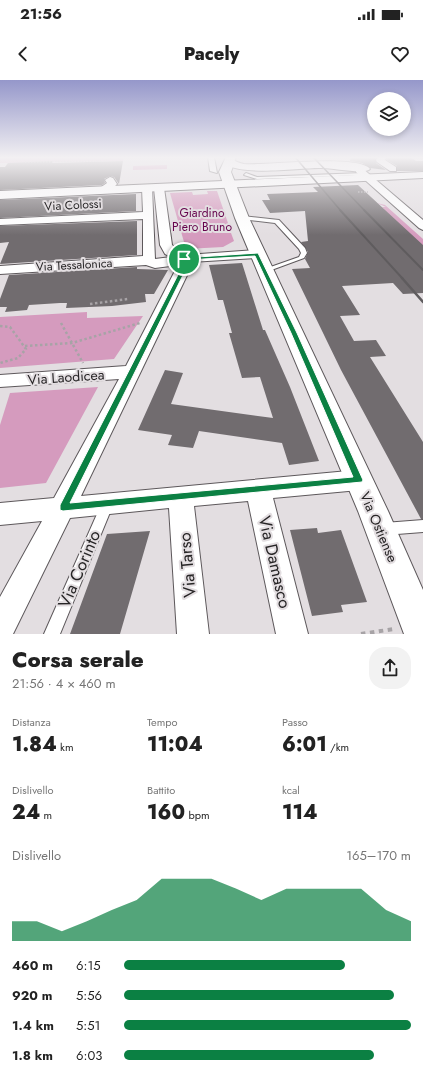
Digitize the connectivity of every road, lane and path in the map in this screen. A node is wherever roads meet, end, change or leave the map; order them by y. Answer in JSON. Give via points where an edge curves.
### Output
{"nodes":[{"id":1,"x":32,"y":183,"type":"edge"},
{"id":2,"x":111,"y":183,"type":"edge"},
{"id":3,"x":201,"y":183,"type":"edge"},
{"id":4,"x":228,"y":183,"type":"edge"},
{"id":5,"x":276,"y":183,"type":"edge"},
{"id":6,"x":375,"y":183,"type":"edge"},
{"id":7,"x":0,"y":184,"type":"edge"},
{"id":8,"x":153,"y":188,"type":"junction"},
{"id":9,"x":102,"y":190,"type":"junction"},
{"id":10,"x":0,"y":194,"type":"edge"},
{"id":11,"x":148,"y":215,"type":"junction"},
{"id":12,"x":237,"y":218,"type":"junction"},
{"id":13,"x":0,"y":222,"type":"edge"},
{"id":14,"x":423,"y":226,"type":"edge"},
{"id":15,"x":175,"y":228,"type":"dead end"},
{"id":16,"x":184,"y":259,"type":"junction"},
{"id":17,"x":148,"y":261,"type":"junction"},
{"id":18,"x":260,"y":262,"type":"junction"},
{"id":19,"x":0,"y":270,"type":"edge"},
{"id":20,"x":128,"y":299,"type":"dead end"},
{"id":21,"x":90,"y":304,"type":"dead end"},
{"id":22,"x":61,"y":323,"type":"dead end"},
{"id":23,"x":141,"y":323,"type":"dead end"},
{"id":24,"x":0,"y":326,"type":"edge"},
{"id":25,"x":72,"y":343,"type":"junction"},
{"id":26,"x":25,"y":346,"type":"junction"},
{"id":27,"x":0,"y":363,"type":"edge"},
{"id":28,"x":83,"y":363,"type":"dead end"},
{"id":29,"x":132,"y":372,"type":"junction"},
{"id":30,"x":0,"y":381,"type":"edge"},
{"id":31,"x":359,"y":480,"type":"junction"},
{"id":32,"x":258,"y":489,"type":"junction"},
{"id":33,"x":181,"y":496,"type":"junction"},
{"id":34,"x":107,"y":504,"type":"junction"},
{"id":35,"x":63,"y":508,"type":"junction"},
{"id":36,"x":0,"y":514,"type":"edge"},
{"id":37,"x":423,"y":526,"type":"edge"},
{"id":38,"x":381,"y":530,"type":"junction"},
{"id":39,"x":8,"y":599,"type":"edge"},
{"id":40,"x":0,"y":628,"type":"edge"},
{"id":41,"x":421,"y":629,"type":"edge"},
{"id":42,"x":52,"y":634,"type":"edge"},
{"id":43,"x":193,"y":634,"type":"edge"},
{"id":44,"x":292,"y":634,"type":"edge"},
{"id":45,"x":361,"y":634,"type":"edge"}],
"edges":[{"from":1,"to":7,"type":"street"},
{"from":2,"to":9,"type":"street"},
{"from":3,"to":8,"type":"street"},
{"from":4,"to":12,"type":"street","name":"Via Ostiense"},
{"from":5,"to":12,"type":"street","via":[[247,190]]},
{"from":6,"to":14,"type":"street"},
{"from":8,"to":9,"type":"street"},
{"from":8,"to":11,"type":"street"},
{"from":8,"to":16,"type":"street","via":[[166,245],[170,251]]},
{"from":9,"to":10,"type":"street"},
{"from":11,"to":13,"type":"street","name":"Via Colossi"},
{"from":11,"to":17,"type":"street"},
{"from":12,"to":15,"type":"path"},
{"from":12,"to":18,"type":"street","name":"Via Ostiense"},
{"from":12,"to":18,"type":"lane","via":[[277,221],[304,253],[301,258]]},
{"from":16,"to":17,"type":"street","name":"Via Tessalonica","via":[[155,264]]},
{"from":16,"to":18,"type":"street","name":"Via Tessalonica"},
{"from":16,"to":29,"type":"street","via":[[185,265]]},
{"from":17,"to":19,"type":"street","name":"Via Tessalonica"},
{"from":18,"to":31,"type":"street","name":"Via Ostiense"},
{"from":20,"to":21,"type":"path"},
{"from":22,"to":25,"type":"path"},
{"from":23,"to":25,"type":"path"},
{"from":24,"to":26,"type":"path","via":[[10,328]]},
{"from":25,"to":26,"type":"path"},
{"from":25,"to":28,"type":"path"},
{"from":26,"to":27,"type":"path","via":[[24,354]]},
{"from":29,"to":30,"type":"street","name":"Via Laodicea"},
{"from":29,"to":35,"type":"street"},
{"from":31,"to":32,"type":"street"},
{"from":31,"to":38,"type":"street","name":"Via Ostiense"},
{"from":32,"to":33,"type":"street"},
{"from":32,"to":44,"type":"street","name":"Via Damasco"},
{"from":33,"to":34,"type":"street"},
{"from":33,"to":43,"type":"street","name":"Via Tarso"},
{"from":34,"to":35,"type":"street"},
{"from":34,"to":42,"type":"lane","name":"Via Corinto"},
{"from":35,"to":36,"type":"street"},
{"from":35,"to":39,"type":"street"},
{"from":37,"to":38,"type":"lane"},
{"from":38,"to":41,"type":"street","name":"Via Ostiense"},
{"from":39,"to":40,"type":"street"},
{"from":41,"to":45,"type":"path"}]}
